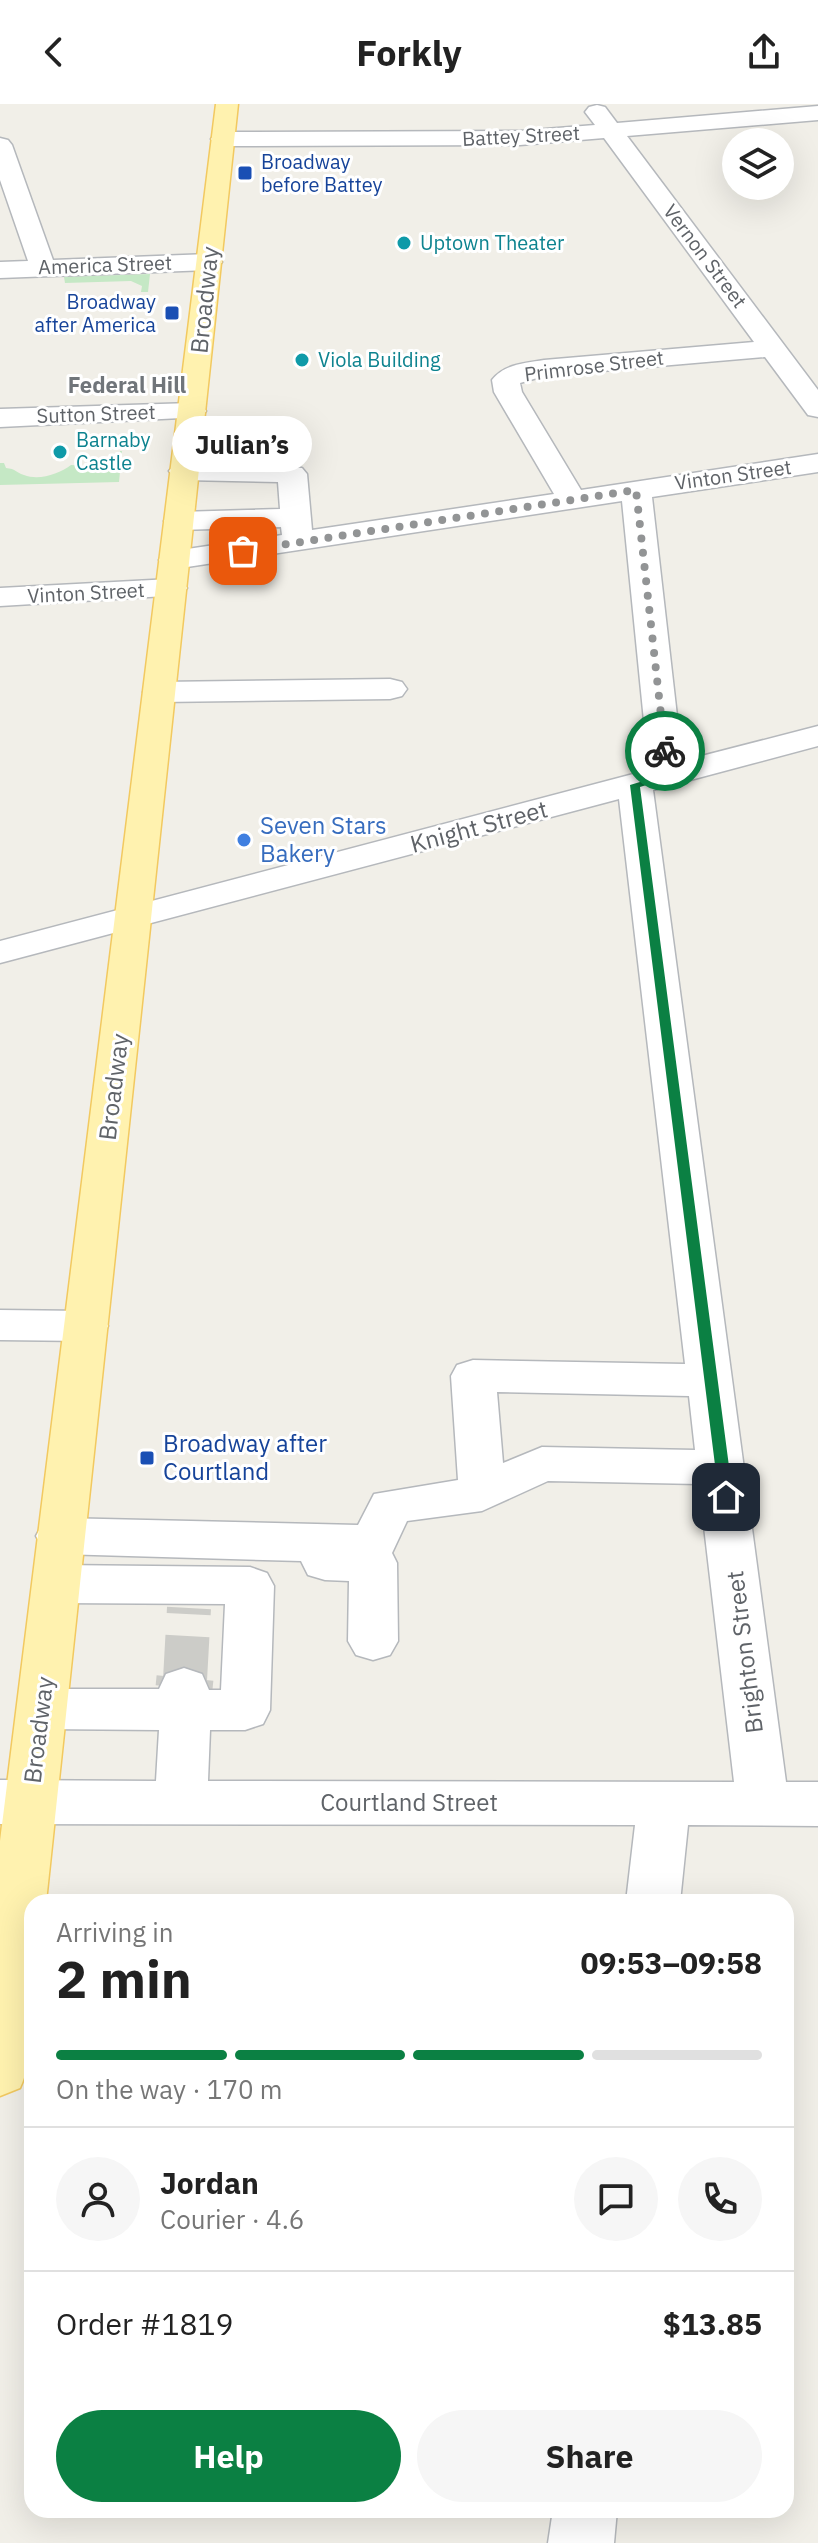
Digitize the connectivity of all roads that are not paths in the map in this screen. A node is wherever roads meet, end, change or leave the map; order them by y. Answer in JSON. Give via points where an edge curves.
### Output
{"nodes":[{"id":1,"x":590,"y":104,"type":"edge"},
{"id":2,"x":818,"y":113,"type":"edge"},
{"id":3,"x":225,"y":122,"type":"edge"},
{"id":4,"x":611,"y":131,"type":"junction"},
{"id":5,"x":0,"y":145,"type":"edge"},
{"id":6,"x":209,"y":262,"type":"junction"},
{"id":7,"x":43,"y":268,"type":"junction"},
{"id":8,"x":0,"y":270,"type":"edge"},
{"id":9,"x":773,"y":348,"type":"junction"},
{"id":10,"x":818,"y":409,"type":"edge"},
{"id":11,"x":192,"y":411,"type":"junction"},
{"id":12,"x":0,"y":418,"type":"edge"},
{"id":13,"x":818,"y":463,"type":"edge"},
{"id":14,"x":184,"y":471,"type":"junction"},
{"id":15,"x":240,"y":473,"type":"junction"},
{"id":16,"x":636,"y":490,"type":"junction"},
{"id":17,"x":573,"y":501,"type":"junction"},
{"id":18,"x":237,"y":519,"type":"junction"},
{"id":19,"x":179,"y":521,"type":"junction"},
{"id":20,"x":297,"y":530,"type":"junction"},
{"id":21,"x":173,"y":574,"type":"junction"},
{"id":22,"x":0,"y":597,"type":"edge"},
{"id":23,"x":390,"y":689,"type":"dead end"},
{"id":24,"x":160,"y":692,"type":"junction"},
{"id":25,"x":818,"y":736,"type":"edge"},
{"id":26,"x":676,"y":774,"type":"junction"},
{"id":27,"x":635,"y":785,"type":"junction"},
{"id":28,"x":133,"y":918,"type":"junction"},
{"id":29,"x":0,"y":952,"type":"edge"},
{"id":30,"x":0,"y":1325,"type":"edge"},
{"id":31,"x":86,"y":1326,"type":"junction"},
{"id":32,"x":711,"y":1380,"type":"junction"},
{"id":33,"x":722,"y":1467,"type":"junction"},
{"id":34,"x":482,"y":1494,"type":"junction"},
{"id":35,"x":60,"y":1536,"type":"junction"},
{"id":36,"x":193,"y":1574,"type":"junction"},
{"id":37,"x":57,"y":1584,"type":"junction"},
{"id":38,"x":373,"y":1641,"type":"dead end"},
{"id":39,"x":185,"y":1699,"type":"junction"},
{"id":40,"x":42,"y":1709,"type":"junction"},
{"id":41,"x":15,"y":1802,"type":"edge"},
{"id":42,"x":181,"y":1802,"type":"junction"},
{"id":43,"x":664,"y":1803,"type":"junction"},
{"id":44,"x":763,"y":1804,"type":"junction"},
{"id":45,"x":818,"y":1804,"type":"edge"},
{"id":46,"x":654,"y":1894,"type":"edge"},
{"id":47,"x":0,"y":2070,"type":"edge"},
{"id":48,"x":584,"y":2518,"type":"edge"},
{"id":49,"x":581,"y":2543,"type":"edge"}],
"edges":[{"from":1,"to":4,"type":"street","name":"Vernon Street"},
{"from":2,"to":4,"type":"street","name":"Battey Street"},
{"from":3,"to":4,"type":"street","name":"Battey Street","via":[[495,139]]},
{"from":3,"to":6,"type":"main road","name":"Broadway"},
{"from":4,"to":9,"type":"street","name":"Vernon Street"},
{"from":5,"to":7,"type":"street"},
{"from":6,"to":7,"type":"street","name":"America Street"},
{"from":6,"to":11,"type":"main road","name":"Broadway"},
{"from":7,"to":8,"type":"street","name":"America Street"},
{"from":9,"to":10,"type":"street","name":"Vernon Street"},
{"from":9,"to":17,"type":"street","name":"Primrose Street","via":[[544,368],[506,380],[508,392]]},
{"from":11,"to":12,"type":"street","name":"Sutton Street"},
{"from":11,"to":14,"type":"main road","name":"Broadway"},
{"from":13,"to":16,"type":"street","name":"Vinton Street"},
{"from":14,"to":15,"type":"street"},
{"from":14,"to":19,"type":"main road","name":"Broadway"},
{"from":15,"to":18,"type":"street"},
{"from":15,"to":20,"type":"street","via":[[292,474]]},
{"from":16,"to":17,"type":"street","name":"Vinton Street"},
{"from":16,"to":26,"type":"street","via":[[664,751]]},
{"from":17,"to":20,"type":"street","name":"Vinton Street"},
{"from":18,"to":19,"type":"street"},
{"from":18,"to":20,"type":"street"},
{"from":19,"to":21,"type":"main road","name":"Broadway"},
{"from":20,"to":21,"type":"street","name":"Vinton Street"},
{"from":21,"to":22,"type":"street","name":"Vinton Street"},
{"from":21,"to":24,"type":"main road","name":"Broadway"},
{"from":23,"to":24,"type":"street"},
{"from":24,"to":28,"type":"main road","name":"Broadway"},
{"from":25,"to":26,"type":"street","name":"Knight Street"},
{"from":26,"to":27,"type":"street","name":"Knight Street"},
{"from":27,"to":28,"type":"street","name":"Knight Street"},
{"from":27,"to":32,"type":"street","name":"Brighton Street"},
{"from":28,"to":29,"type":"street","name":"Knight Street"},
{"from":28,"to":31,"type":"main road","name":"Broadway"},
{"from":30,"to":31,"type":"street"},
{"from":31,"to":35,"type":"main road","name":"Broadway"},
{"from":32,"to":33,"type":"street","name":"Brighton Street"},
{"from":32,"to":34,"type":"street","via":[[473,1376]]},
{"from":33,"to":34,"type":"street","via":[[542,1464]]},
{"from":33,"to":44,"type":"street","name":"Brighton Street"},
{"from":34,"to":36,"type":"street","via":[[391,1506],[373,1543]]},
{"from":35,"to":36,"type":"street"},
{"from":35,"to":37,"type":"main road","name":"Broadway"},
{"from":36,"to":37,"type":"street"},
{"from":36,"to":38,"type":"street","via":[[373,1563]]},
{"from":36,"to":39,"type":"street","via":[[250,1586],[245,1710]]},
{"from":37,"to":40,"type":"main road","name":"Broadway"},
{"from":39,"to":40,"type":"street"},
{"from":39,"to":42,"type":"street"},
{"from":40,"to":41,"type":"main road","name":"Broadway"},
{"from":41,"to":42,"type":"street","name":"Courtland Street"},
{"from":41,"to":47,"type":"main road","name":"Broadway"},
{"from":42,"to":43,"type":"street","name":"Courtland Street"},
{"from":43,"to":44,"type":"street","name":"Courtland Street"},
{"from":43,"to":46,"type":"street"},
{"from":44,"to":45,"type":"street","name":"Courtland Street"},
{"from":48,"to":49,"type":"street"}]}
